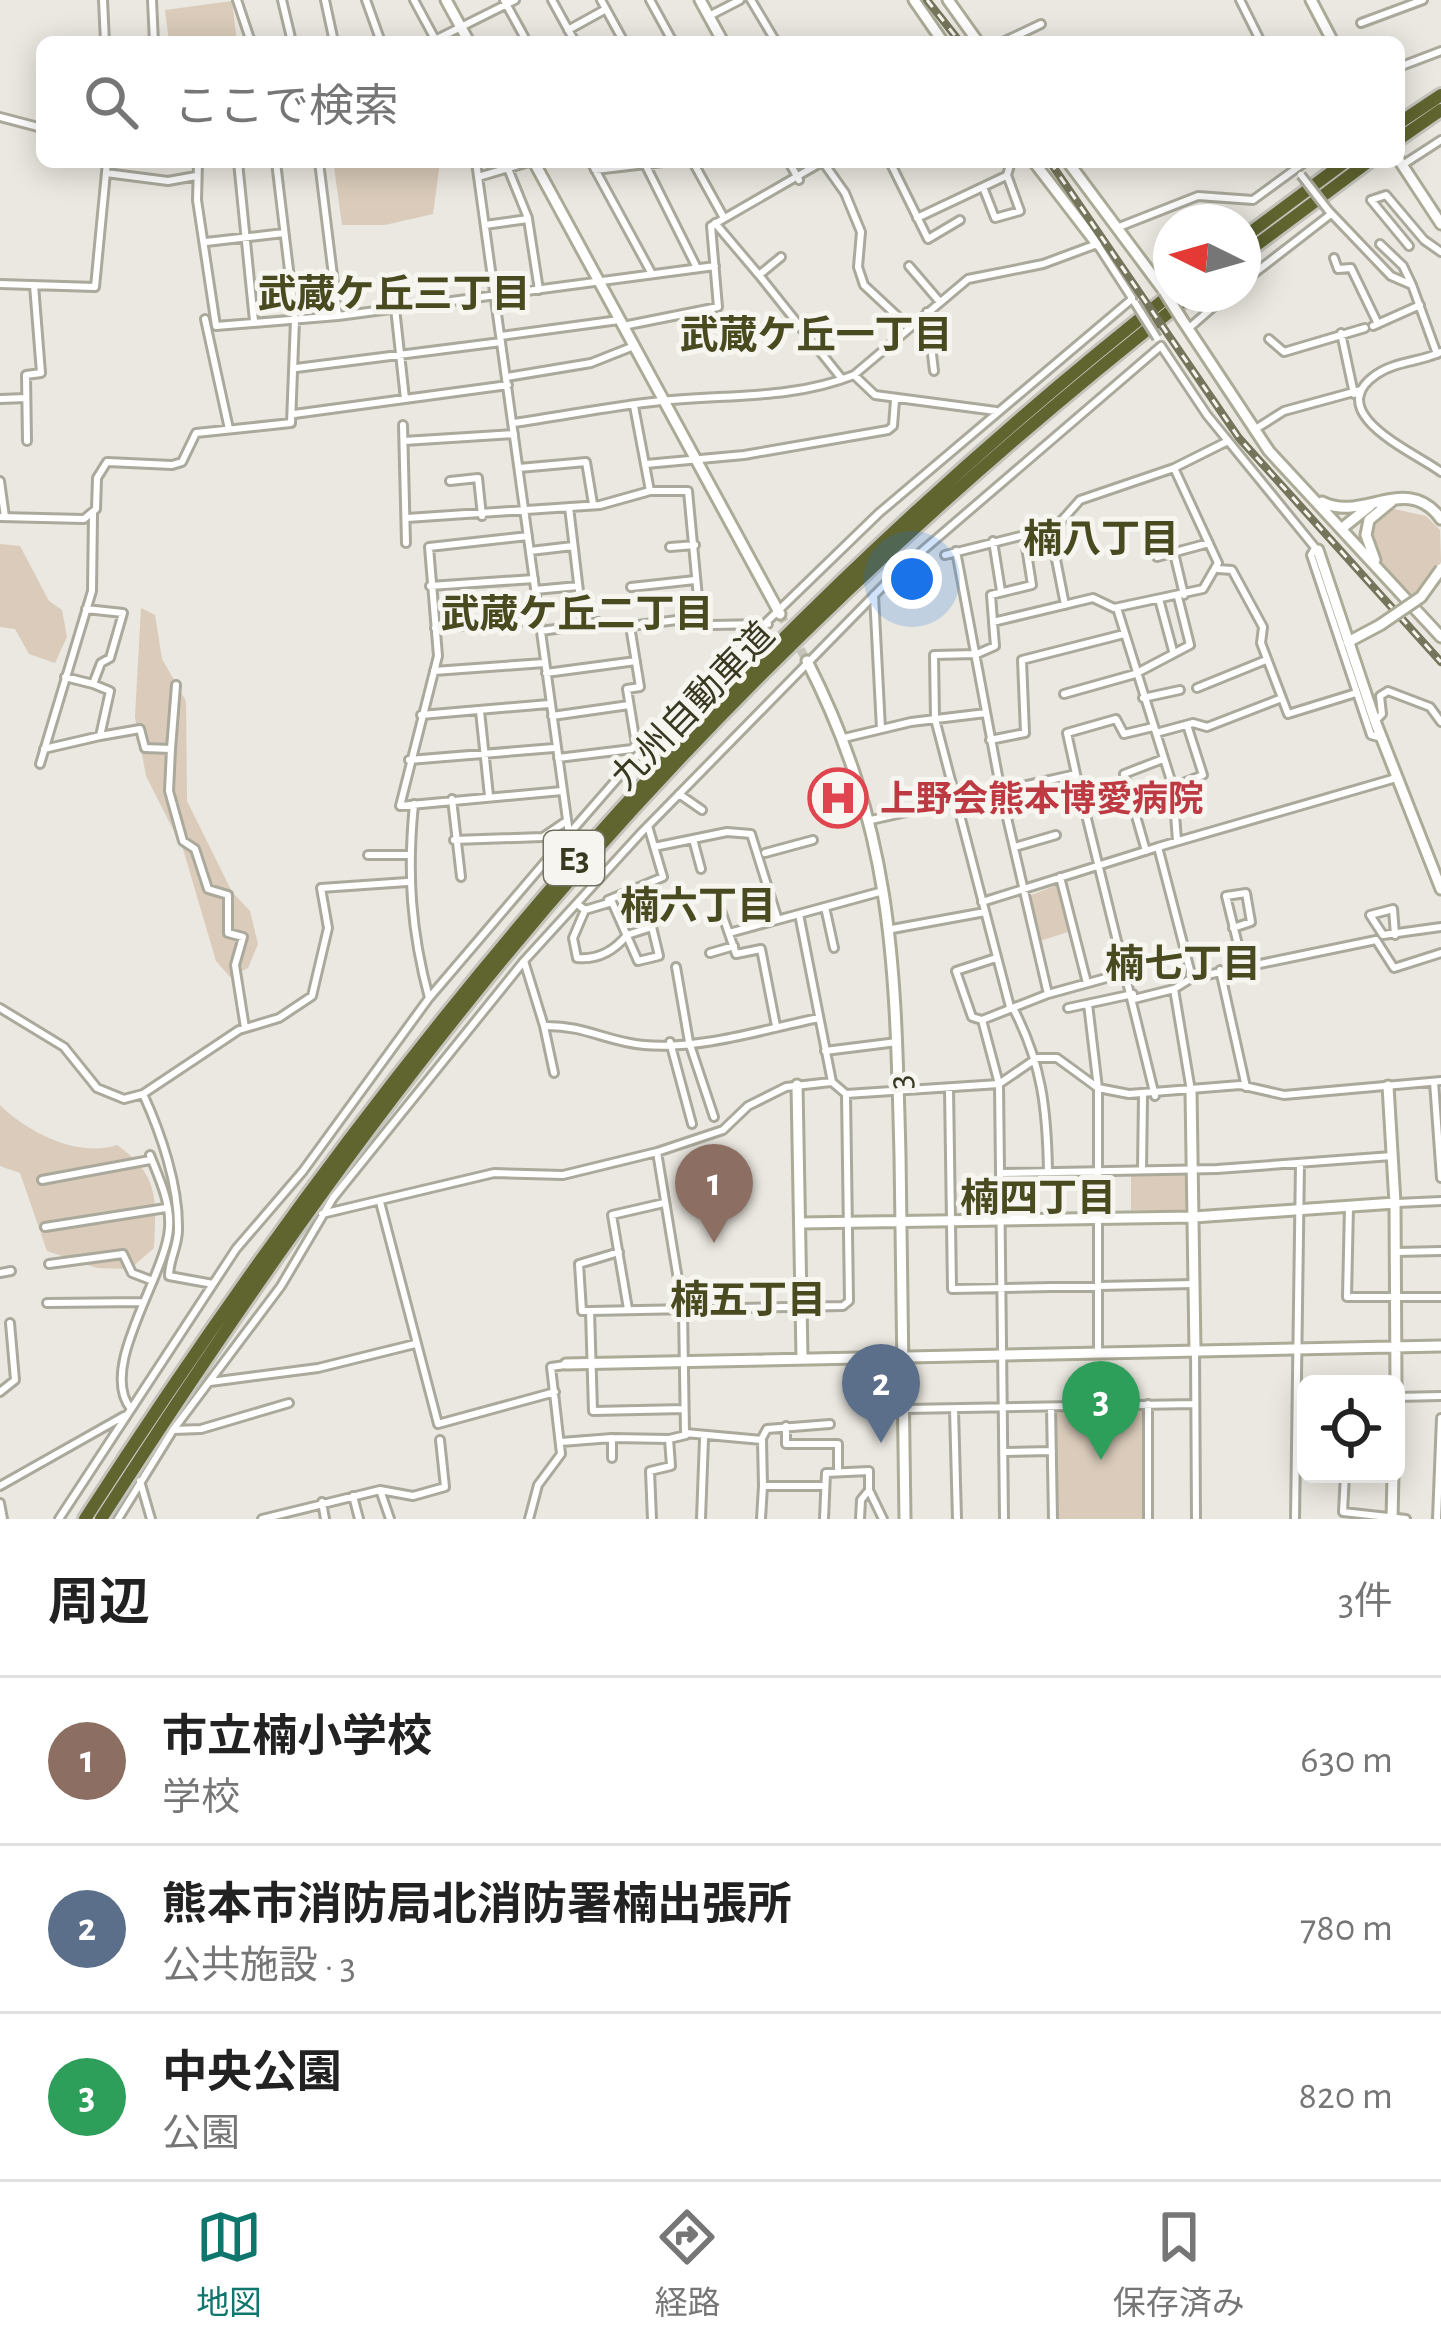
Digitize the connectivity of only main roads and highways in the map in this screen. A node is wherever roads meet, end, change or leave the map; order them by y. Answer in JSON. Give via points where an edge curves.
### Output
{"nodes":[{"id":1,"x":1441,"y":94,"type":"edge"},
{"id":2,"x":1441,"y":110,"type":"edge"},
{"id":3,"x":1405,"y":127,"type":"edge"},
{"id":4,"x":1405,"y":128,"type":"edge"},
{"id":5,"x":1337,"y":168,"type":"edge"},
{"id":6,"x":1359,"y":168,"type":"edge"},
{"id":7,"x":1261,"y":225,"type":"edge"},
{"id":8,"x":1261,"y":242,"type":"edge"},
{"id":9,"x":1153,"y":304,"type":"edge"},
{"id":10,"x":1170,"y":312,"type":"edge"},
{"id":11,"x":85,"y":1519,"type":"edge"},
{"id":12,"x":101,"y":1519,"type":"edge"}],
"edges":[{"from":1,"to":3,"type":"highway"},
{"from":2,"to":4,"type":"highway"},
{"from":5,"to":7,"type":"highway"},
{"from":6,"to":8,"type":"highway"},
{"from":9,"to":11,"type":"highway","name":"九州自動車道","number":"E3","via":[[886,537],[727,692],[555,878],[317,1176]]},
{"from":10,"to":12,"type":"highway","name":"九州自動車道","number":"E3","via":[[876,564],[598,848],[371,1126]]}]}
